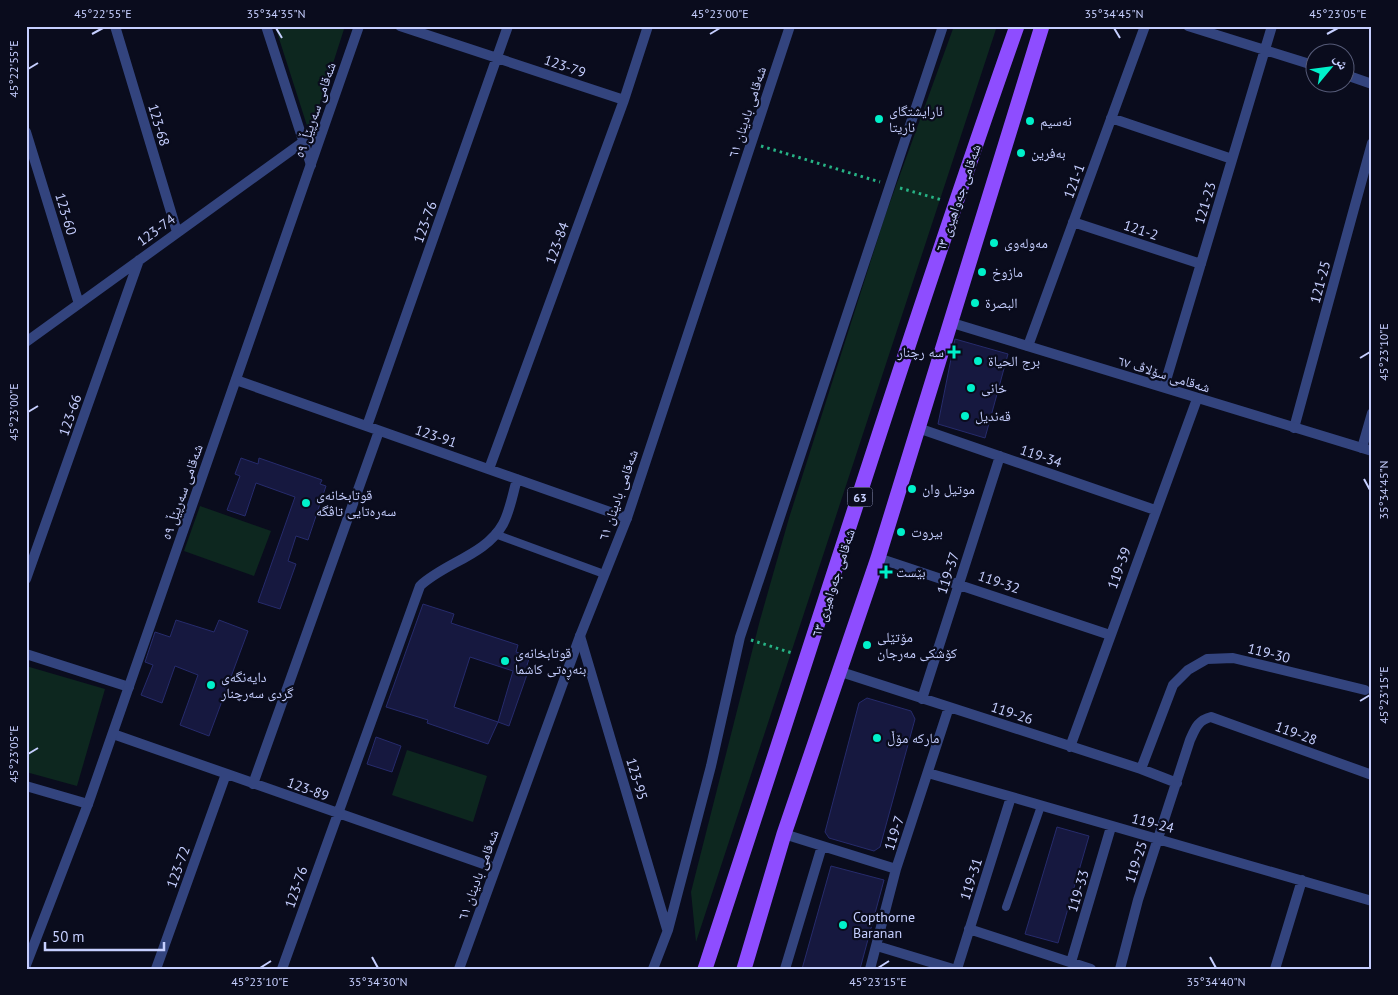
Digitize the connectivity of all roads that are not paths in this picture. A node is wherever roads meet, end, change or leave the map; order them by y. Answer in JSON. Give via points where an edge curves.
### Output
{"nodes":[{"id":1,"x":115,"y":26,"type":"edge"},
{"id":2,"x":266,"y":26,"type":"edge"},
{"id":3,"x":359,"y":26,"type":"edge"},
{"id":4,"x":400,"y":26,"type":"edge"},
{"id":5,"x":508,"y":26,"type":"edge"},
{"id":6,"x":648,"y":26,"type":"edge"},
{"id":7,"x":790,"y":26,"type":"edge"},
{"id":8,"x":942,"y":26,"type":"edge"},
{"id":9,"x":1018,"y":26,"type":"edge"},
{"id":10,"x":1042,"y":26,"type":"edge"},
{"id":11,"x":1145,"y":26,"type":"edge"},
{"id":12,"x":1188,"y":26,"type":"edge"},
{"id":13,"x":1272,"y":26,"type":"edge"},
{"id":14,"x":1265,"y":50,"type":"junction"},
{"id":15,"x":498,"y":58,"type":"junction"},
{"id":16,"x":1306,"y":63,"type":"edge"},
{"id":17,"x":1356,"y":78,"type":"edge"},
{"id":18,"x":1372,"y":84,"type":"edge"},
{"id":19,"x":624,"y":100,"type":"junction"},
{"id":20,"x":1111,"y":118,"type":"junction"},
{"id":21,"x":26,"y":132,"type":"edge"},
{"id":22,"x":303,"y":142,"type":"junction"},
{"id":23,"x":1372,"y":143,"type":"edge"},
{"id":24,"x":1232,"y":159,"type":"junction"},
{"id":25,"x":311,"y":165,"type":"junction"},
{"id":26,"x":1073,"y":222,"type":"junction"},
{"id":27,"x":177,"y":232,"type":"junction"},
{"id":28,"x":139,"y":260,"type":"junction"},
{"id":29,"x":1201,"y":264,"type":"junction"},
{"id":30,"x":79,"y":304,"type":"junction"},
{"id":31,"x":949,"y":322,"type":"junction"},
{"id":32,"x":26,"y":342,"type":"edge"},
{"id":33,"x":1028,"y":346,"type":"junction"},
{"id":34,"x":236,"y":380,"type":"junction"},
{"id":35,"x":1164,"y":387,"type":"junction"},
{"id":36,"x":1197,"y":399,"type":"junction"},
{"id":37,"x":1372,"y":412,"type":"edge"},
{"id":38,"x":367,"y":426,"type":"junction"},
{"id":39,"x":918,"y":428,"type":"junction"},
{"id":40,"x":1294,"y":428,"type":"junction"},
{"id":41,"x":379,"y":431,"type":"junction"},
{"id":42,"x":1367,"y":450,"type":"edge"},
{"id":43,"x":1000,"y":456,"type":"junction"},
{"id":44,"x":489,"y":469,"type":"junction"},
{"id":45,"x":517,"y":480,"type":"junction"},
{"id":46,"x":1155,"y":510,"type":"junction"},
{"id":47,"x":627,"y":518,"type":"junction"},
{"id":48,"x":495,"y":534,"type":"junction"},
{"id":49,"x":878,"y":558,"type":"junction"},
{"id":50,"x":604,"y":574,"type":"junction"},
{"id":51,"x":26,"y":579,"type":"edge"},
{"id":52,"x":959,"y":583,"type":"junction"},
{"id":53,"x":1110,"y":635,"type":"junction"},
{"id":54,"x":580,"y":636,"type":"junction"},
{"id":55,"x":26,"y":654,"type":"edge"},
{"id":56,"x":838,"y":671,"type":"junction"},
{"id":57,"x":129,"y":687,"type":"junction"},
{"id":58,"x":1365,"y":690,"type":"dead end"},
{"id":59,"x":922,"y":699,"type":"junction"},
{"id":60,"x":949,"y":707,"type":"junction"},
{"id":61,"x":1211,"y":717,"type":"joint"},
{"id":62,"x":113,"y":734,"type":"junction"},
{"id":63,"x":1070,"y":747,"type":"junction"},
{"id":64,"x":1141,"y":769,"type":"junction"},
{"id":65,"x":928,"y":773,"type":"junction"},
{"id":66,"x":226,"y":774,"type":"junction"},
{"id":67,"x":1372,"y":774,"type":"edge"},
{"id":68,"x":1177,"y":783,"type":"junction"},
{"id":69,"x":253,"y":784,"type":"junction"},
{"id":70,"x":26,"y":786,"type":"edge"},
{"id":71,"x":1011,"y":797,"type":"junction"},
{"id":72,"x":88,"y":804,"type":"junction"},
{"id":73,"x":1041,"y":806,"type":"junction"},
{"id":74,"x":336,"y":814,"type":"junction"},
{"id":75,"x":1111,"y":827,"type":"junction"},
{"id":76,"x":784,"y":834,"type":"junction"},
{"id":77,"x":1159,"y":837,"type":"junction"},
{"id":78,"x":822,"y":846,"type":"junction"},
{"id":79,"x":496,"y":868,"type":"junction"},
{"id":80,"x":896,"y":869,"type":"junction"},
{"id":81,"x":1302,"y":880,"type":"junction"},
{"id":82,"x":1372,"y":901,"type":"edge"},
{"id":83,"x":1006,"y":907,"type":"dead end"},
{"id":84,"x":969,"y":929,"type":"junction"},
{"id":85,"x":668,"y":930,"type":"junction"},
{"id":86,"x":876,"y":946,"type":"junction"},
{"id":87,"x":1071,"y":962,"type":"junction"},
{"id":88,"x":26,"y":965,"type":"edge"},
{"id":89,"x":156,"y":969,"type":"edge"},
{"id":90,"x":282,"y":969,"type":"edge"},
{"id":91,"x":459,"y":969,"type":"edge"},
{"id":92,"x":653,"y":969,"type":"edge"},
{"id":93,"x":704,"y":969,"type":"edge"},
{"id":94,"x":744,"y":969,"type":"edge"},
{"id":95,"x":785,"y":969,"type":"edge"},
{"id":96,"x":870,"y":969,"type":"edge"},
{"id":97,"x":952,"y":969,"type":"edge"},
{"id":98,"x":957,"y":969,"type":"edge"},
{"id":99,"x":1092,"y":969,"type":"edge"},
{"id":100,"x":1120,"y":969,"type":"edge"},
{"id":101,"x":1275,"y":969,"type":"edge"}],
"edges":[{"from":1,"to":27,"type":"street","name":"123-68"},
{"from":2,"to":22,"type":"street"},
{"from":3,"to":25,"type":"street","name":"شەقامی سەرپێڵ ٥٩"},
{"from":4,"to":15,"type":"street","name":"123-79"},
{"from":5,"to":15,"type":"street","name":"123-76"},
{"from":6,"to":19,"type":"street","name":"123-84"},
{"from":7,"to":47,"type":"street","name":"شەقامی بادینان ٦١"},
{"from":8,"to":85,"type":"street","via":[[740,637],[711,766]]},
{"from":9,"to":93,"type":"main road","name":"شەقامی جەواهیری ٦٣","number":"63","via":[[955,204]]},
{"from":10,"to":31,"type":"main road","name":"شەقامی جەواهیری ٦٣","number":"63"},
{"from":11,"to":20,"type":"street","name":"121-1"},
{"from":12,"to":14,"type":"street"},
{"from":13,"to":14,"type":"street","name":"121-23"},
{"from":14,"to":16,"type":"street"},
{"from":14,"to":24,"type":"street","name":"121-23"},
{"from":15,"to":19,"type":"street","name":"123-79"},
{"from":15,"to":38,"type":"street","name":"123-76"},
{"from":17,"to":18,"type":"street"},
{"from":19,"to":44,"type":"street","name":"123-84"},
{"from":20,"to":24,"type":"street"},
{"from":20,"to":26,"type":"street","name":"121-1"},
{"from":21,"to":30,"type":"street","name":"123-60"},
{"from":22,"to":25,"type":"street"},
{"from":22,"to":27,"type":"street","name":"123-74"},
{"from":23,"to":40,"type":"street","name":"121-25"},
{"from":24,"to":29,"type":"street","name":"121-23"},
{"from":25,"to":34,"type":"street","name":"شەقامی سەرپێڵ ٥٩"},
{"from":26,"to":29,"type":"street","name":"121-2"},
{"from":26,"to":33,"type":"street","name":"121-1"},
{"from":27,"to":28,"type":"street","name":"123-74"},
{"from":28,"to":30,"type":"street","name":"123-74"},
{"from":28,"to":51,"type":"street","name":"123-66"},
{"from":29,"to":35,"type":"street","name":"121-23"},
{"from":30,"to":32,"type":"street","name":"123-74"},
{"from":31,"to":33,"type":"street","name":"شەقامی سۆلاڤ ٦٧"},
{"from":31,"to":39,"type":"main road","name":"شەقامی جەواهیری ٦٣","number":"63"},
{"from":33,"to":35,"type":"street","name":"شەقامی سۆلاڤ ٦٧"},
{"from":34,"to":38,"type":"street","name":"123-91"},
{"from":34,"to":57,"type":"street","name":"شەقامی سەرپێڵ ٥٩"},
{"from":35,"to":36,"type":"street","name":"شەقامی سۆلاڤ ٦٧"},
{"from":36,"to":40,"type":"street","name":"شەقامی سۆلاڤ ٦٧"},
{"from":36,"to":46,"type":"street","name":"119-39"},
{"from":37,"to":42,"type":"street"},
{"from":38,"to":41,"type":"street","name":"123-91"},
{"from":39,"to":43,"type":"street","name":"119-34"},
{"from":39,"to":49,"type":"main road","name":"شەقامی جەواهیری ٦٣","number":"63"},
{"from":40,"to":42,"type":"street","name":"شەقامی سۆلاڤ ٦٧"},
{"from":41,"to":44,"type":"street","name":"123-91"},
{"from":41,"to":69,"type":"street"},
{"from":43,"to":46,"type":"street","name":"119-34"},
{"from":43,"to":52,"type":"street","name":"119-37"},
{"from":44,"to":45,"type":"street","name":"123-91"},
{"from":45,"to":47,"type":"street","name":"123-91"},
{"from":45,"to":48,"type":"street","via":[[503,524]]},
{"from":46,"to":53,"type":"street","name":"119-39"},
{"from":47,"to":50,"type":"street","name":"شەقامی بادینان ٦١"},
{"from":48,"to":50,"type":"lane"},
{"from":48,"to":74,"type":"street","name":"123-76","via":[[488,542],[429,577],[420,586]]},
{"from":49,"to":52,"type":"street","name":"119-32"},
{"from":49,"to":56,"type":"main road","name":"شەقامی جەواهیری ٦٣","number":"63"},
{"from":50,"to":54,"type":"street","name":"شەقامی بادینان ٦١"},
{"from":52,"to":53,"type":"street","name":"119-32"},
{"from":52,"to":59,"type":"street","name":"119-37"},
{"from":53,"to":63,"type":"street","name":"119-39"},
{"from":54,"to":79,"type":"street","name":"شەقامی بادینان ٦١"},
{"from":54,"to":85,"type":"street","name":"123-95"},
{"from":55,"to":57,"type":"street"},
{"from":56,"to":59,"type":"street","name":"119-26"},
{"from":56,"to":76,"type":"main road","name":"شەقامی جەواهیری ٦٣","number":"63"},
{"from":57,"to":62,"type":"street","name":"شەقامی سەرپێڵ ٥٩"},
{"from":58,"to":64,"type":"street","name":"119-30","via":[[1233,658],[1207,659],[1188,670],[1173,685]]},
{"from":59,"to":60,"type":"street","name":"119-26"},
{"from":60,"to":63,"type":"street","name":"119-26"},
{"from":60,"to":65,"type":"street","name":"119-7"},
{"from":61,"to":67,"type":"street","name":"119-28"},
{"from":61,"to":68,"type":"street","name":"119-25","via":[[1197,725]]},
{"from":62,"to":66,"type":"street","name":"123-89"},
{"from":62,"to":72,"type":"street","name":"شەقامی سەرپێڵ ٥٩"},
{"from":63,"to":64,"type":"street","name":"119-26"},
{"from":64,"to":68,"type":"street","name":"119-26"},
{"from":65,"to":71,"type":"street","name":"119-24"},
{"from":65,"to":80,"type":"street","name":"119-7"},
{"from":66,"to":69,"type":"street","name":"123-89"},
{"from":66,"to":89,"type":"street","name":"123-72"},
{"from":68,"to":77,"type":"street","name":"119-25"},
{"from":69,"to":74,"type":"street","name":"123-89"},
{"from":70,"to":72,"type":"street"},
{"from":71,"to":73,"type":"street","name":"119-24"},
{"from":71,"to":84,"type":"street","name":"119-31"},
{"from":72,"to":88,"type":"street","name":"شەقامی سەرپێڵ ٥٩"},
{"from":73,"to":75,"type":"street","name":"119-24"},
{"from":73,"to":83,"type":"lane"},
{"from":74,"to":79,"type":"street","name":"123-89"},
{"from":74,"to":90,"type":"street","name":"123-76"},
{"from":75,"to":77,"type":"street","name":"119-24"},
{"from":75,"to":87,"type":"street","name":"119-33"},
{"from":76,"to":78,"type":"street"},
{"from":76,"to":94,"type":"main road","name":"شەقامی جەواهیری ٦٣","number":"63"},
{"from":77,"to":81,"type":"street","name":"119-24"},
{"from":77,"to":100,"type":"street","name":"119-25"},
{"from":78,"to":80,"type":"street"},
{"from":78,"to":95,"type":"street"},
{"from":79,"to":91,"type":"street","name":"شەقامی بادینان ٦١"},
{"from":80,"to":86,"type":"street","name":"119-7"},
{"from":81,"to":82,"type":"street","name":"119-24"},
{"from":81,"to":101,"type":"street"},
{"from":84,"to":87,"type":"street"},
{"from":84,"to":98,"type":"street","name":"119-31"},
{"from":85,"to":92,"type":"street"},
{"from":86,"to":96,"type":"street","name":"119-7"},
{"from":86,"to":97,"type":"street"},
{"from":87,"to":99,"type":"street"}]}
